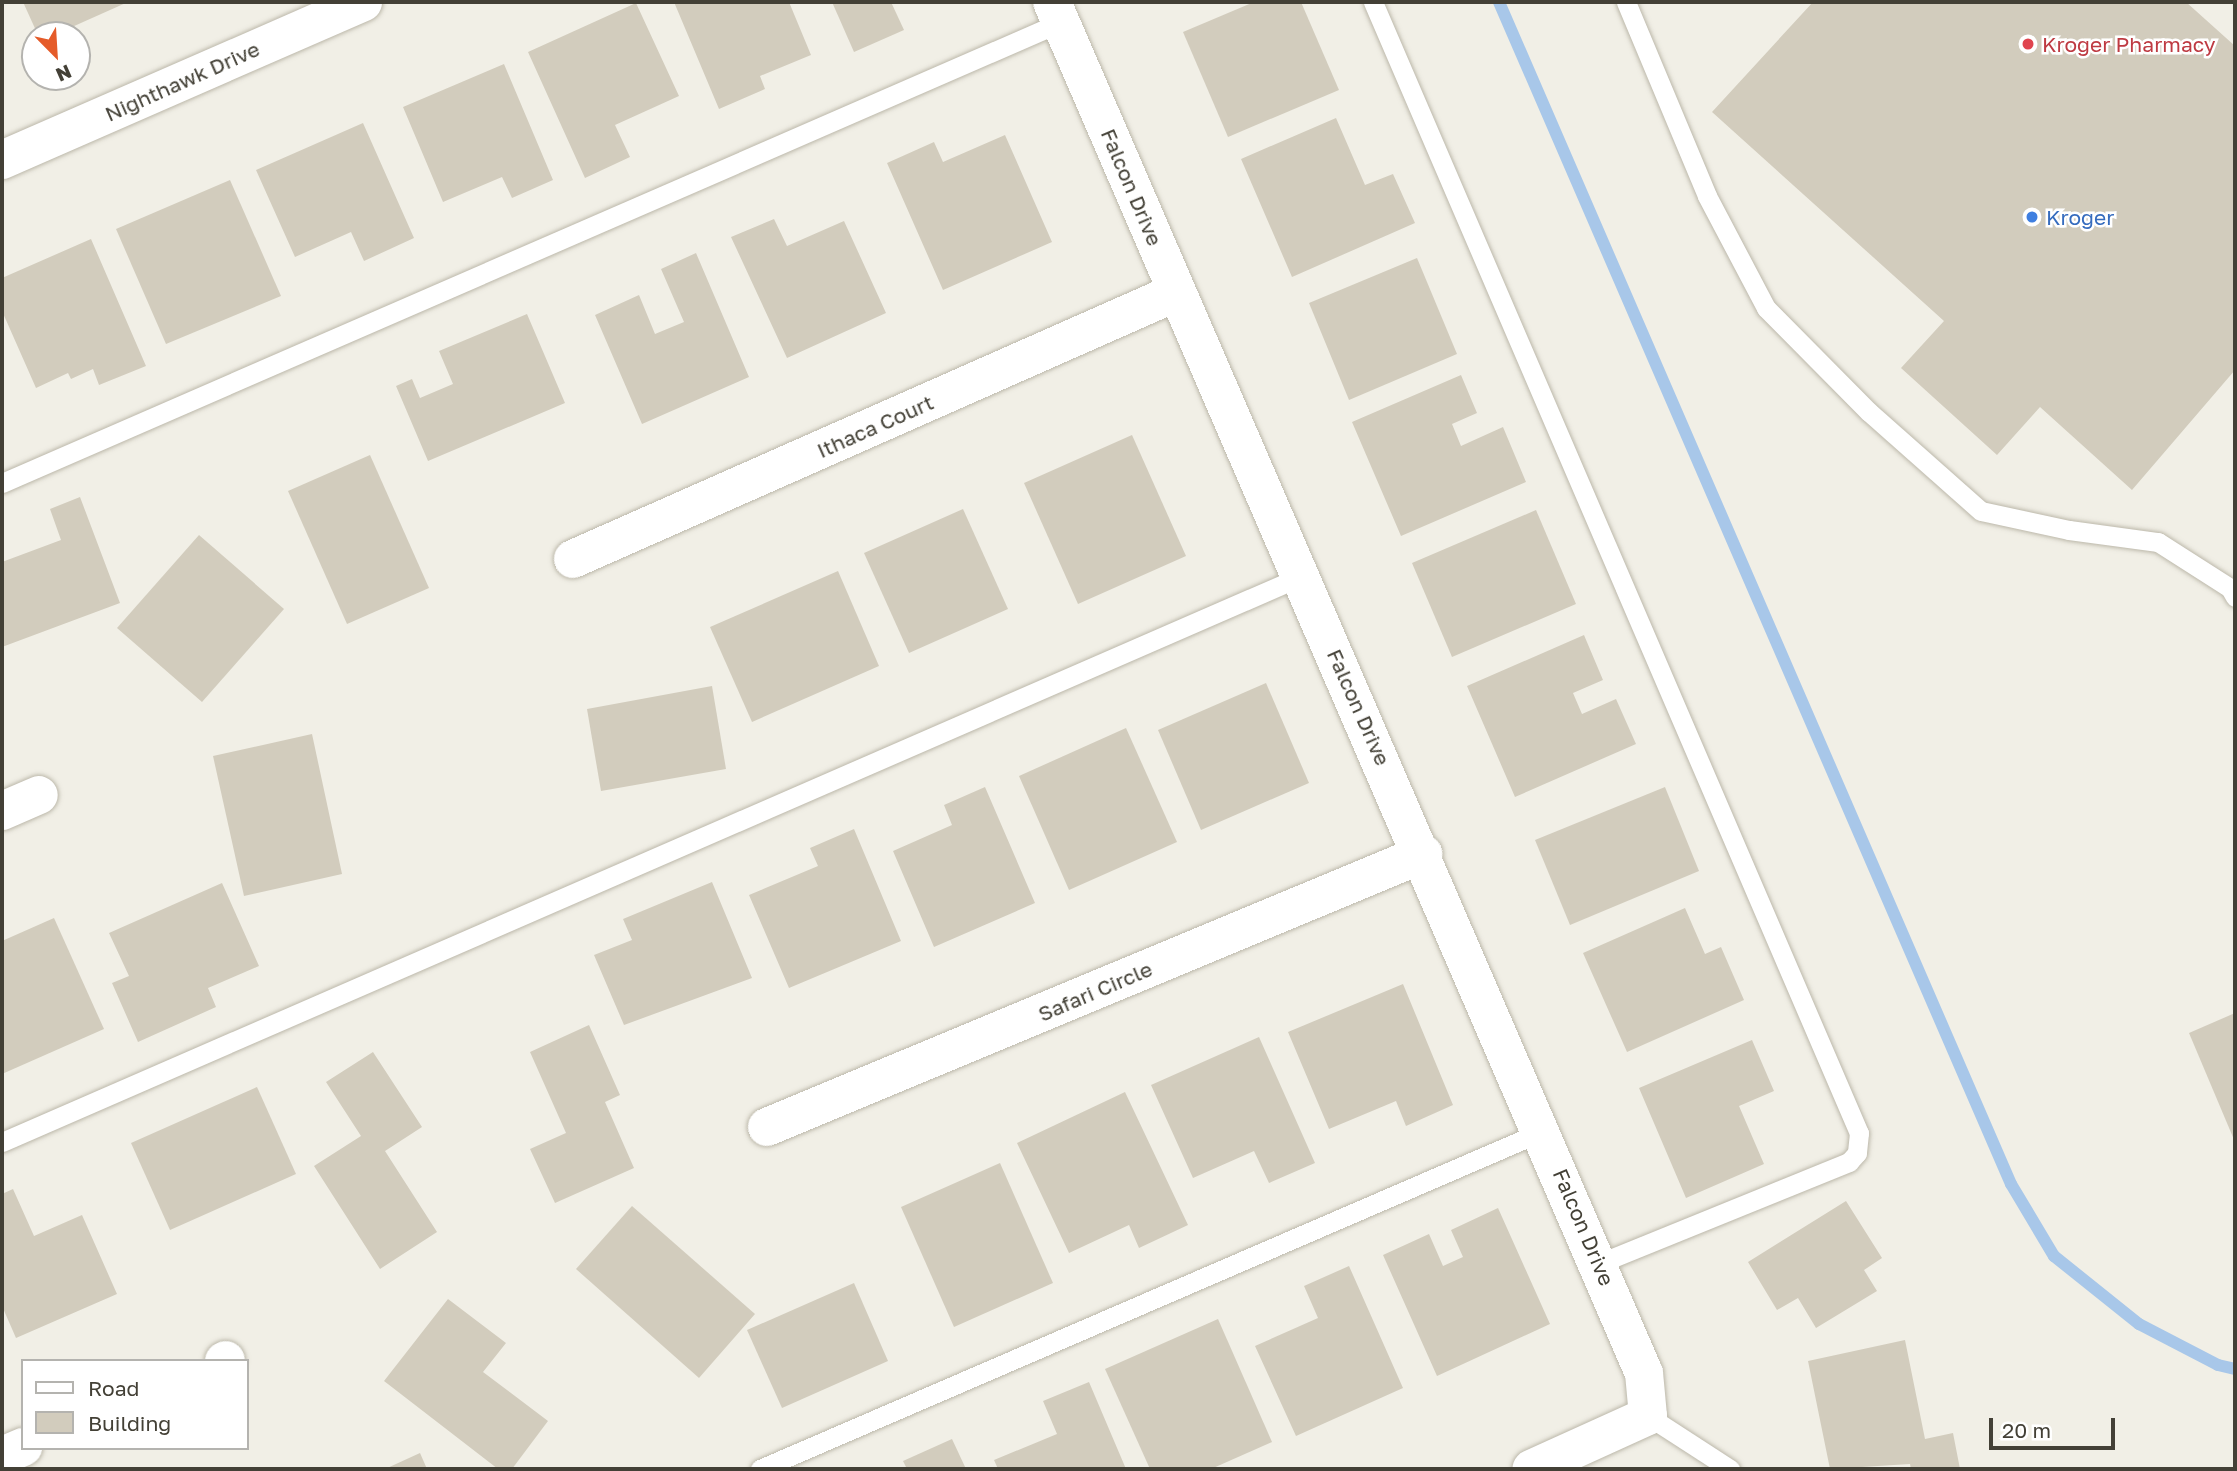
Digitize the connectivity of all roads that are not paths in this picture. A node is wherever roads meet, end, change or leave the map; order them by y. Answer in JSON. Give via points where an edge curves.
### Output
{"nodes":[{"id":1,"x":363,"y":2,"type":"edge"},
{"id":2,"x":1373,"y":2,"type":"edge"},
{"id":3,"x":1626,"y":2,"type":"edge"},
{"id":4,"x":1056,"y":12,"type":"edge"},
{"id":5,"x":2,"y":160,"type":"edge"},
{"id":6,"x":1177,"y":292,"type":"junction"},
{"id":7,"x":2,"y":483,"type":"edge"},
{"id":8,"x":573,"y":559,"type":"dead end"},
{"id":9,"x":1302,"y":576,"type":"junction"},
{"id":10,"x":2235,"y":597,"type":"edge"},
{"id":11,"x":39,"y":795,"type":"dead end"},
{"id":12,"x":2,"y":811,"type":"edge"},
{"id":13,"x":1423,"y":854,"type":"junction"},
{"id":14,"x":767,"y":1128,"type":"dead end"},
{"id":15,"x":1543,"y":1131,"type":"junction"},
{"id":16,"x":2,"y":1142,"type":"edge"},
{"id":17,"x":1600,"y":1263,"type":"junction"},
{"id":18,"x":1648,"y":1416,"type":"junction"},
{"id":19,"x":21,"y":1448,"type":"edge"},
{"id":20,"x":2,"y":1457,"type":"edge"},
{"id":21,"x":760,"y":1469,"type":"edge"},
{"id":22,"x":1531,"y":1469,"type":"edge"},
{"id":23,"x":1731,"y":1469,"type":"edge"}],
"edges":[{"from":1,"to":5,"type":"street","name":"Nighthawk Drive"},
{"from":2,"to":17,"type":"lane","via":[[1860,1133],[1857,1153],[1849,1162]]},
{"from":3,"to":10,"type":"lane","via":[[1707,196],[1766,308],[1868,412],[1981,511],[2069,530],[2158,542],[2230,588]]},
{"from":4,"to":6,"type":"street","name":"Falcon Drive"},
{"from":4,"to":7,"type":"lane"},
{"from":6,"to":8,"type":"street","name":"Ithaca Court"},
{"from":6,"to":9,"type":"street","name":"Falcon Drive"},
{"from":9,"to":13,"type":"street","name":"Falcon Drive"},
{"from":9,"to":16,"type":"lane"},
{"from":11,"to":12,"type":"street"},
{"from":13,"to":14,"type":"street","name":"Safari Circle"},
{"from":13,"to":15,"type":"street","name":"Falcon Drive"},
{"from":15,"to":17,"type":"street","name":"Falcon Drive"},
{"from":15,"to":21,"type":"lane"},
{"from":17,"to":18,"type":"street","name":"Falcon Drive","via":[[1644,1373]]},
{"from":18,"to":22,"type":"street"},
{"from":18,"to":23,"type":"lane"},
{"from":19,"to":20,"type":"street"}]}
